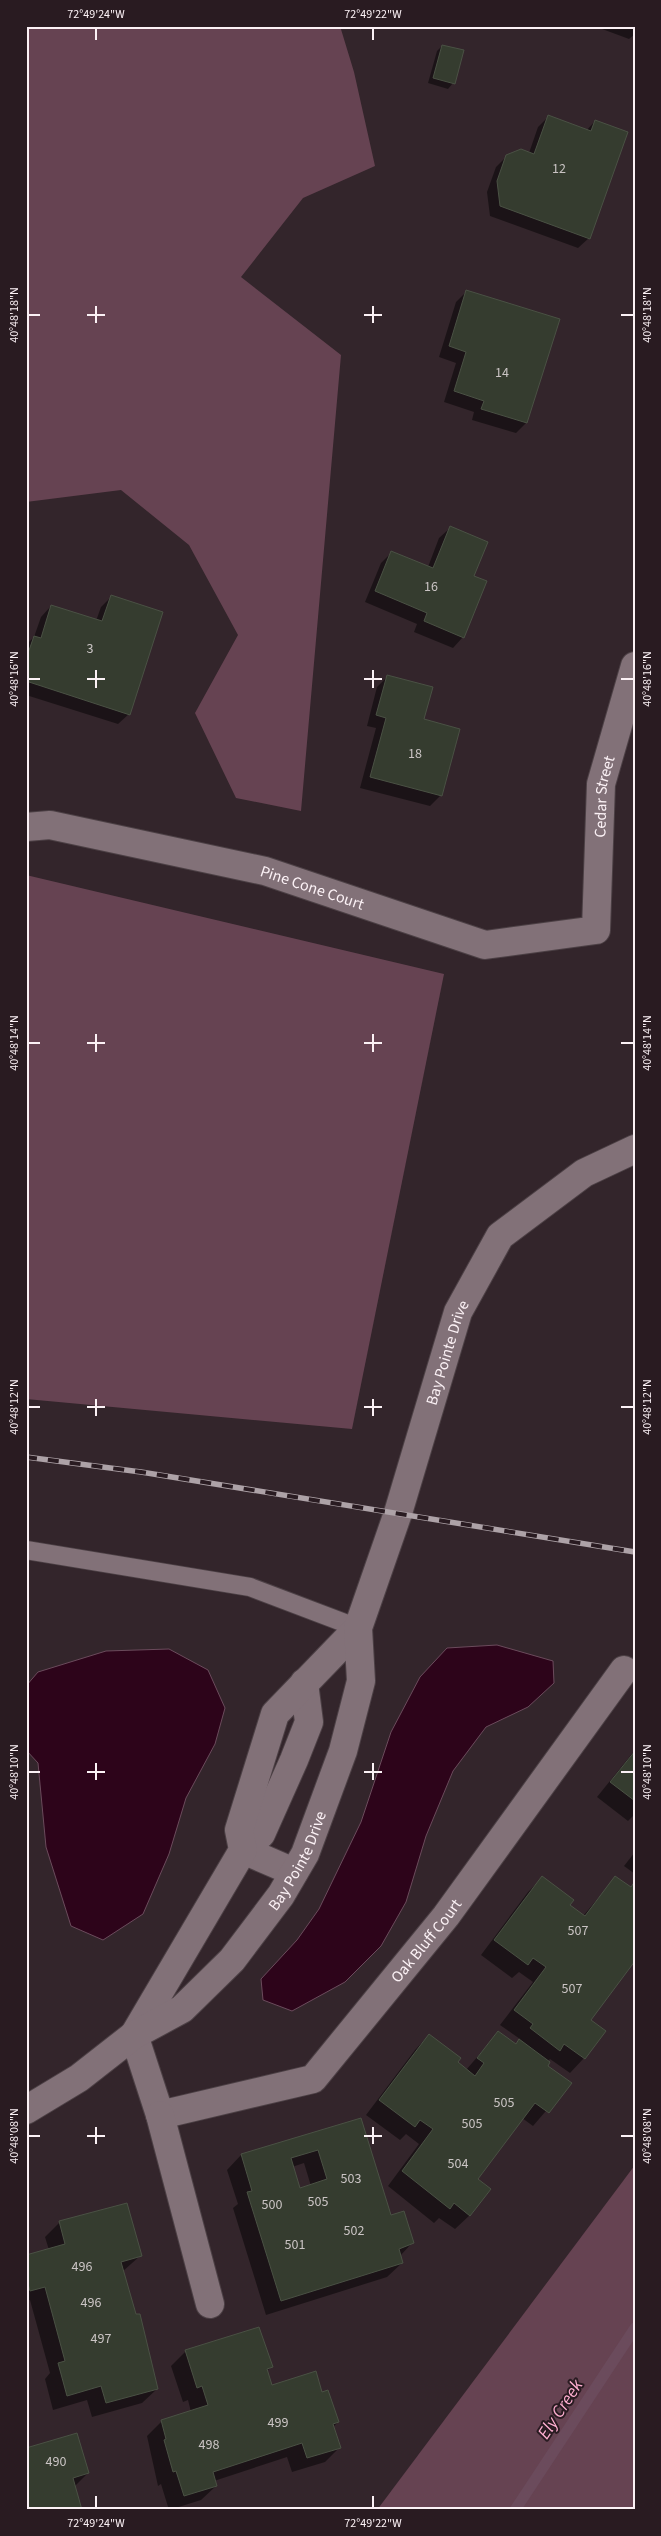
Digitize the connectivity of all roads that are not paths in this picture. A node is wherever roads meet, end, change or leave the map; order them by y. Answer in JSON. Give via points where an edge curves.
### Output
{"nodes":[{"id":1,"x":635,"y":666,"type":"edge"},
{"id":2,"x":26,"y":827,"type":"edge"},
{"id":3,"x":596,"y":930,"type":"joint"},
{"id":4,"x":635,"y":1149,"type":"edge"},
{"id":5,"x":26,"y":1550,"type":"edge"},
{"id":6,"x":358,"y":1628,"type":"junction"},
{"id":7,"x":624,"y":1670,"type":"dead end"},
{"id":8,"x":243,"y":1850,"type":"junction"},
{"id":9,"x":294,"y":1872,"type":"junction"},
{"id":10,"x":134,"y":2035,"type":"junction"},
{"id":11,"x":26,"y":2110,"type":"edge"},
{"id":12,"x":160,"y":2115,"type":"junction"},
{"id":13,"x":210,"y":2304,"type":"dead end"}],
"edges":[{"from":1,"to":3,"type":"street","name":"Cedar Street","via":[[602,784]]},
{"from":2,"to":3,"type":"street","name":"Pine Cone Court","via":[[50,825],[265,871],[485,945]]},
{"from":4,"to":6,"type":"street","name":"Bay Pointe Drive","via":[[584,1174],[500,1236],[458,1312],[398,1513]]},
{"from":5,"to":6,"type":"lane","via":[[250,1587]]},
{"from":6,"to":8,"type":"street","name":"Bay Pointe Drive","via":[[304,1683],[308,1722],[261,1834]]},
{"from":6,"to":9,"type":"street","name":"Bay Pointe Drive","via":[[361,1681],[343,1751],[304,1854]]},
{"from":7,"to":12,"type":"street","name":"Oak Bluff Court","via":[[446,1916],[313,2079]]},
{"from":8,"to":9,"type":"street"},
{"from":8,"to":10,"type":"street","name":"Bay Pointe Drive"},
{"from":9,"to":10,"type":"street","name":"Bay Pointe Drive","via":[[281,1895],[232,1960],[182,2009]]},
{"from":10,"to":11,"type":"street","name":"Bay Pointe Drive","via":[[79,2078]]},
{"from":10,"to":12,"type":"street"},
{"from":12,"to":13,"type":"street"}]}
